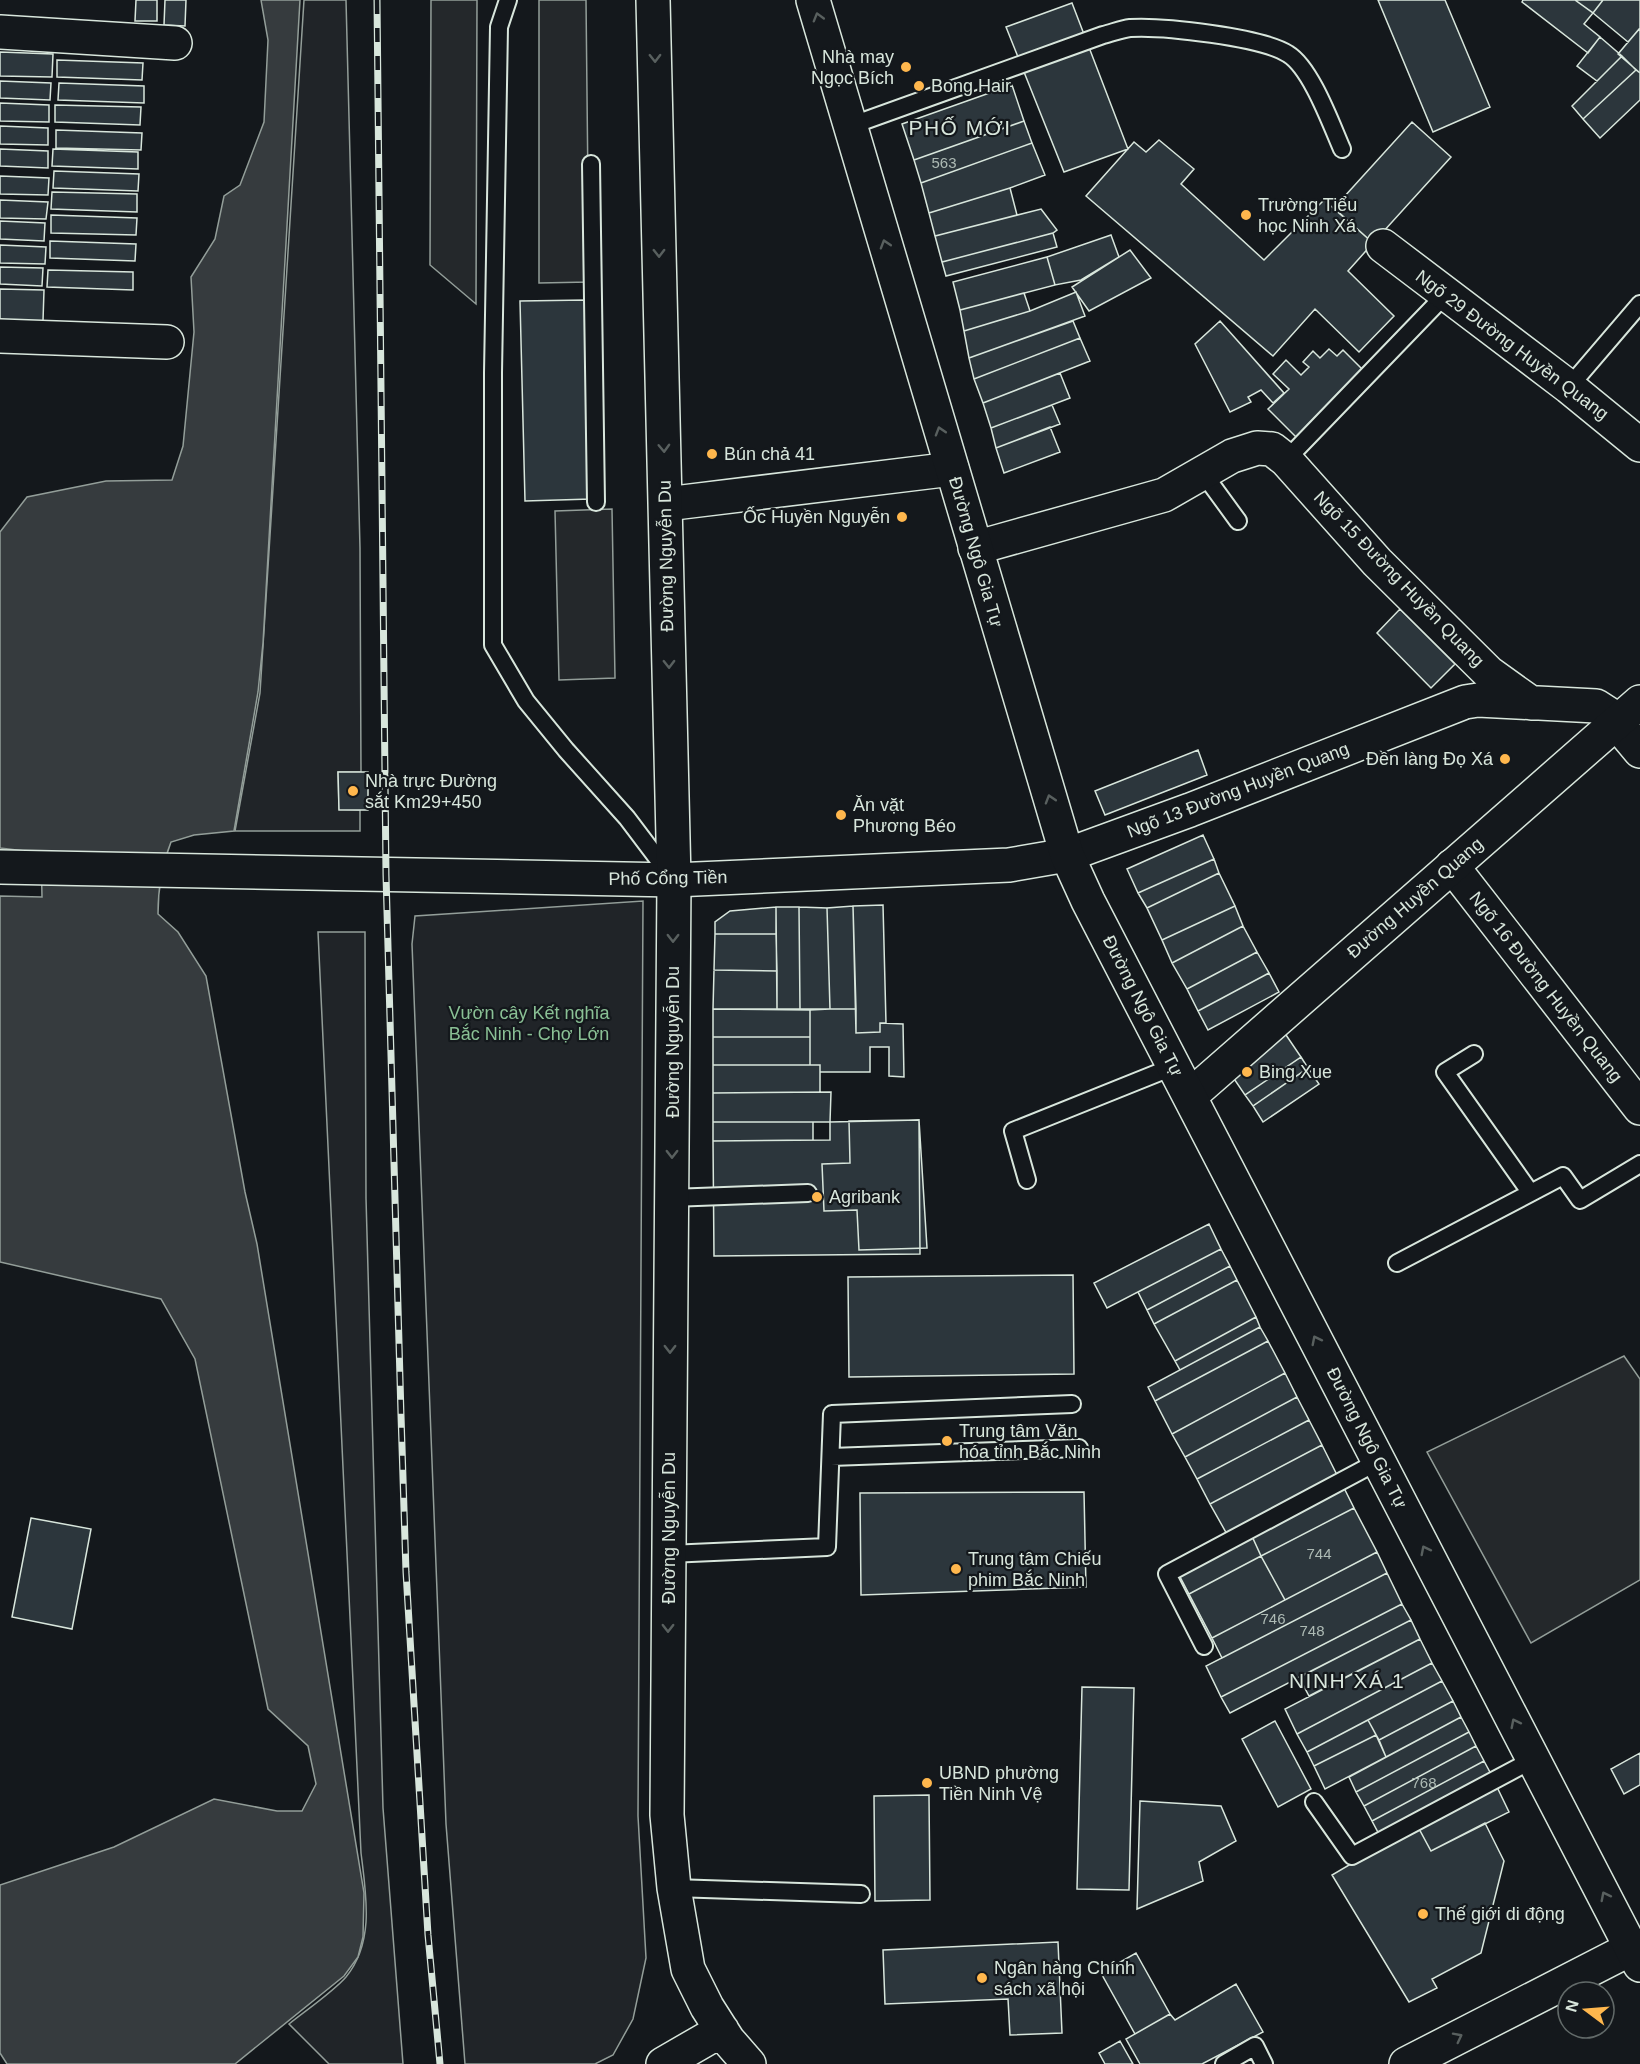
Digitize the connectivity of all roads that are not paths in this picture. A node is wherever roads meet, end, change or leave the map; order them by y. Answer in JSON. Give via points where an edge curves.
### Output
{"nodes":[{"id":1,"x":508,"y":0,"type":"edge"},
{"id":2,"x":653,"y":0,"type":"edge"},
{"id":3,"x":813,"y":0,"type":"edge"},
{"id":4,"x":0,"y":32,"type":"edge"},
{"id":5,"x":175,"y":43,"type":"dead end"},
{"id":6,"x":850,"y":126,"type":"junction"},
{"id":7,"x":1342,"y":149,"type":"dead end"},
{"id":8,"x":591,"y":164,"type":"dead end"},
{"id":9,"x":1383,"y":246,"type":"dead end"},
{"id":10,"x":1446,"y":294,"type":"junction"},
{"id":11,"x":1640,"y":304,"type":"edge"},
{"id":12,"x":0,"y":336,"type":"edge"},
{"id":13,"x":167,"y":342,"type":"dead end"},
{"id":14,"x":1569,"y":387,"type":"junction"},
{"id":15,"x":1640,"y":444,"type":"edge"},
{"id":16,"x":1279,"y":454,"type":"junction"},
{"id":17,"x":952,"y":469,"type":"junction"},
{"id":18,"x":1203,"y":473,"type":"junction"},
{"id":19,"x":597,"y":502,"type":"dead end"},
{"id":20,"x":666,"y":504,"type":"junction"},
{"id":21,"x":1238,"y":521,"type":"dead end"},
{"id":22,"x":975,"y":548,"type":"junction"},
{"id":23,"x":1532,"y":703,"type":"junction"},
{"id":24,"x":1628,"y":711,"type":"edge"},
{"id":25,"x":1640,"y":751,"type":"edge"},
{"id":26,"x":1067,"y":855,"type":"junction"},
{"id":27,"x":1452,"y":866,"type":"junction"},
{"id":28,"x":0,"y":867,"type":"edge"},
{"id":29,"x":674,"y":880,"type":"junction"},
{"id":30,"x":1474,"y":1054,"type":"dead end"},
{"id":31,"x":1175,"y":1066,"type":"junction"},
{"id":32,"x":1190,"y":1096,"type":"junction"},
{"id":33,"x":1640,"y":1108,"type":"edge"},
{"id":34,"x":1640,"y":1164,"type":"edge"},
{"id":35,"x":1027,"y":1180,"type":"dead end"},
{"id":36,"x":1530,"y":1192,"type":"junction"},
{"id":37,"x":808,"y":1193,"type":"dead end"},
{"id":38,"x":671,"y":1198,"type":"junction"},
{"id":39,"x":1398,"y":1263,"type":"dead end"},
{"id":40,"x":1072,"y":1404,"type":"dead end"},
{"id":41,"x":1079,"y":1448,"type":"dead end"},
{"id":42,"x":831,"y":1456,"type":"junction"},
{"id":43,"x":1379,"y":1461,"type":"junction"},
{"id":44,"x":669,"y":1554,"type":"junction"},
{"id":45,"x":1204,"y":1646,"type":"dead end"},
{"id":46,"x":1534,"y":1759,"type":"junction"},
{"id":47,"x":1314,"y":1802,"type":"dead end"},
{"id":48,"x":674,"y":1888,"type":"junction"},
{"id":49,"x":861,"y":1894,"type":"dead end"},
{"id":50,"x":1637,"y":1953,"type":"edge"},
{"id":51,"x":722,"y":2030,"type":"junction"},
{"id":52,"x":663,"y":2064,"type":"edge"},
{"id":53,"x":749,"y":2064,"type":"edge"},
{"id":54,"x":1224,"y":2064,"type":"edge"},
{"id":55,"x":1264,"y":2064,"type":"edge"},
{"id":56,"x":1406,"y":2064,"type":"edge"}],
"edges":[{"from":1,"to":29,"type":"lane","via":[[499,27],[493,645],[526,701],[627,818]]},
{"from":2,"to":20,"type":"main road","name":"Đường Nguyễn Du","one_way":true},
{"from":6,"to":3,"type":"main road","name":"Đường Ngô Gia Tự","one_way":true},
{"from":4,"to":5,"type":"main road"},
{"from":6,"to":7,"type":"lane","via":[[1103,35],[1127,28],[1149,28],[1261,43],[1289,54],[1310,78]]},
{"from":17,"to":6,"type":"main road","name":"Đường Ngô Gia Tự","one_way":true},
{"from":8,"to":19,"type":"lane"},
{"from":9,"to":10,"type":"main road","name":"Ngõ 29 Đường Huyền Quang"},
{"from":10,"to":14,"type":"main road","name":"Ngõ 29 Đường Huyền Quang"},
{"from":10,"to":16,"type":"lane"},
{"from":11,"to":14,"type":"lane"},
{"from":12,"to":13,"type":"main road"},
{"from":14,"to":15,"type":"main road","name":"Ngõ 29 Đường Huyền Quang"},
{"from":16,"to":18,"type":"main road","via":[[1257,448],[1232,456]]},
{"from":16,"to":23,"type":"main road","name":"Ngõ 15 Đường Huyền Quang","via":[[1377,562],[1489,673]]},
{"from":17,"to":20,"type":"main road"},
{"from":17,"to":22,"type":"main road","name":"Đường Ngô Gia Tự"},
{"from":18,"to":21,"type":"lane"},
{"from":18,"to":22,"type":"main road","via":[[1164,495]]},
{"from":20,"to":29,"type":"main road","name":"Đường Nguyễn Du","one_way":true},
{"from":26,"to":22,"type":"main road","name":"Đường Ngô Gia Tự","one_way":true},
{"from":23,"to":24,"type":"main road","name":"Ngõ 13 Đường Huyền Quang"},
{"from":23,"to":26,"type":"main road","name":"Ngõ 13 Đường Huyền Quang","via":[[1478,700],[1454,705]]},
{"from":24,"to":25,"type":"main road","name":"Ngõ 13 Đường Huyền Quang"},
{"from":24,"to":27,"type":"main road","name":"Đường Huyền Quang"},
{"from":26,"to":29,"type":"main road","name":"Phố Cổng Tiền","via":[[1009,865]]},
{"from":26,"to":31,"type":"main road","name":"Đường Ngô Gia Tự"},
{"from":27,"to":32,"type":"main road","name":"Đường Huyền Quang"},
{"from":27,"to":33,"type":"main road","name":"Ngõ 16 Đường Huyền Quang"},
{"from":28,"to":29,"type":"main road","name":"Phố Cổng Tiền"},
{"from":29,"to":38,"type":"main road","name":"Đường Nguyễn Du","one_way":true},
{"from":30,"to":36,"type":"lane","via":[[1445,1072]]},
{"from":31,"to":32,"type":"main road","name":"Đường Ngô Gia Tự"},
{"from":31,"to":35,"type":"lane","via":[[1013,1131]]},
{"from":43,"to":32,"type":"main road","name":"Đường Ngô Gia Tự","one_way":true},
{"from":34,"to":36,"type":"lane","via":[[1580,1200],[1563,1176]]},
{"from":36,"to":39,"type":"lane"},
{"from":37,"to":38,"type":"lane"},
{"from":38,"to":44,"type":"main road","name":"Đường Nguyễn Du","one_way":true},
{"from":40,"to":42,"type":"lane","via":[[832,1414]]},
{"from":41,"to":42,"type":"lane"},
{"from":42,"to":44,"type":"lane","via":[[827,1547]]},
{"from":43,"to":45,"type":"lane","via":[[1167,1574]]},
{"from":46,"to":43,"type":"main road","name":"Đường Ngô Gia Tự","one_way":true},
{"from":44,"to":48,"type":"main road","name":"Đường Nguyễn Du","one_way":true,"via":[[667,1815]]},
{"from":46,"to":47,"type":"lane","via":[[1352,1856]]},
{"from":50,"to":46,"type":"main road","name":"Đường Ngô Gia Tự","one_way":true},
{"from":48,"to":49,"type":"lane"},
{"from":48,"to":51,"type":"main road","name":"Đường Nguyễn Du","via":[[688,1969]]},
{"from":56,"to":50,"type":"main road","one_way":true},
{"from":51,"to":52,"type":"main road"},
{"from":51,"to":53,"type":"main road","name":"Đường Nguyễn Du"},
{"from":54,"to":55,"type":"lane","via":[[1255,2046]]}]}
